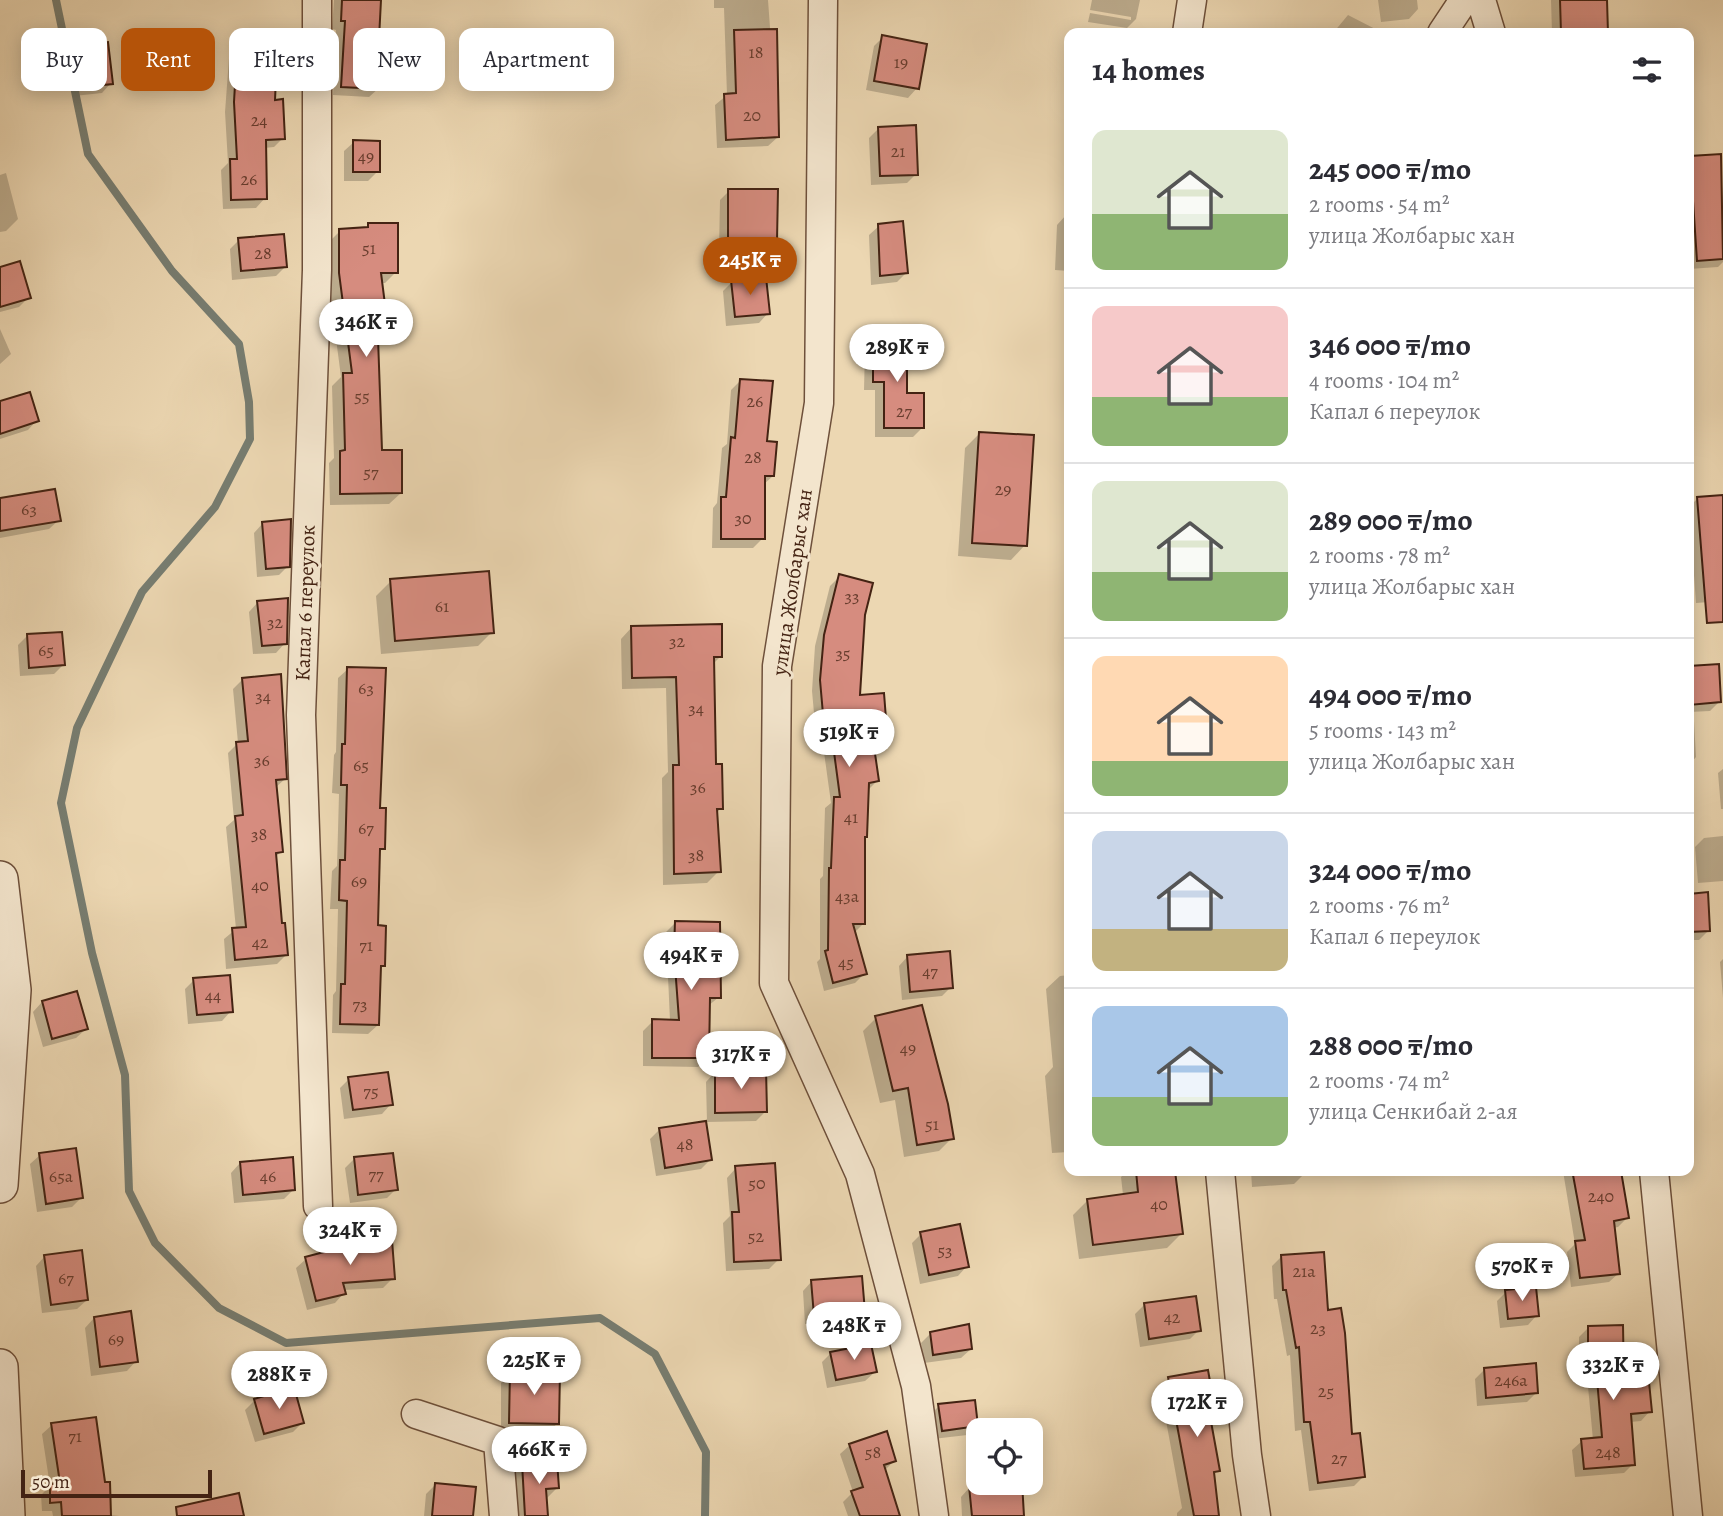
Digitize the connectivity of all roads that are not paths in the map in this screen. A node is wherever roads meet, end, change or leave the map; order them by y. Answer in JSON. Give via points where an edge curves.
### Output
{"nodes":[{"id":1,"x":317,"y":0,"type":"edge"},
{"id":2,"x":823,"y":0,"type":"edge"},
{"id":3,"x":1192,"y":0,"type":"edge"},
{"id":4,"x":1464,"y":0,"type":"edge"},
{"id":5,"x":1481,"y":0,"type":"edge"},
{"id":6,"x":1188,"y":28,"type":"edge"},
{"id":7,"x":1445,"y":28,"type":"edge"},
{"id":8,"x":1489,"y":28,"type":"edge"},
{"id":9,"x":0,"y":879,"type":"edge"},
{"id":10,"x":1220,"y":1176,"type":"edge"},
{"id":11,"x":1654,"y":1176,"type":"edge"},
{"id":12,"x":0,"y":1185,"type":"edge"},
{"id":13,"x":318,"y":1206,"type":"dead end"},
{"id":14,"x":0,"y":1367,"type":"edge"},
{"id":15,"x":416,"y":1414,"type":"dead end"},
{"id":16,"x":7,"y":1516,"type":"edge"},
{"id":17,"x":504,"y":1516,"type":"edge"},
{"id":18,"x":934,"y":1516,"type":"edge"},
{"id":19,"x":1256,"y":1516,"type":"edge"},
{"id":20,"x":1688,"y":1516,"type":"edge"}],
"edges":[{"from":1,"to":13,"type":"street","name":"Капал 6 переулок","via":[[317,270],[301,715]]},
{"from":2,"to":18,"type":"street","name":"улица Жолбарыс хан","via":[[819,403],[778,666],[774,983],[860,1174],[916,1386]]},
{"from":3,"to":6,"type":"street"},
{"from":4,"to":7,"type":"street"},
{"from":5,"to":8,"type":"street"},
{"from":9,"to":12,"type":"street","via":[[13,990]]},
{"from":10,"to":19,"type":"street"},
{"from":11,"to":20,"type":"street"},
{"from":14,"to":16,"type":"street"},
{"from":15,"to":17,"type":"street","via":[[498,1441]]}]}
